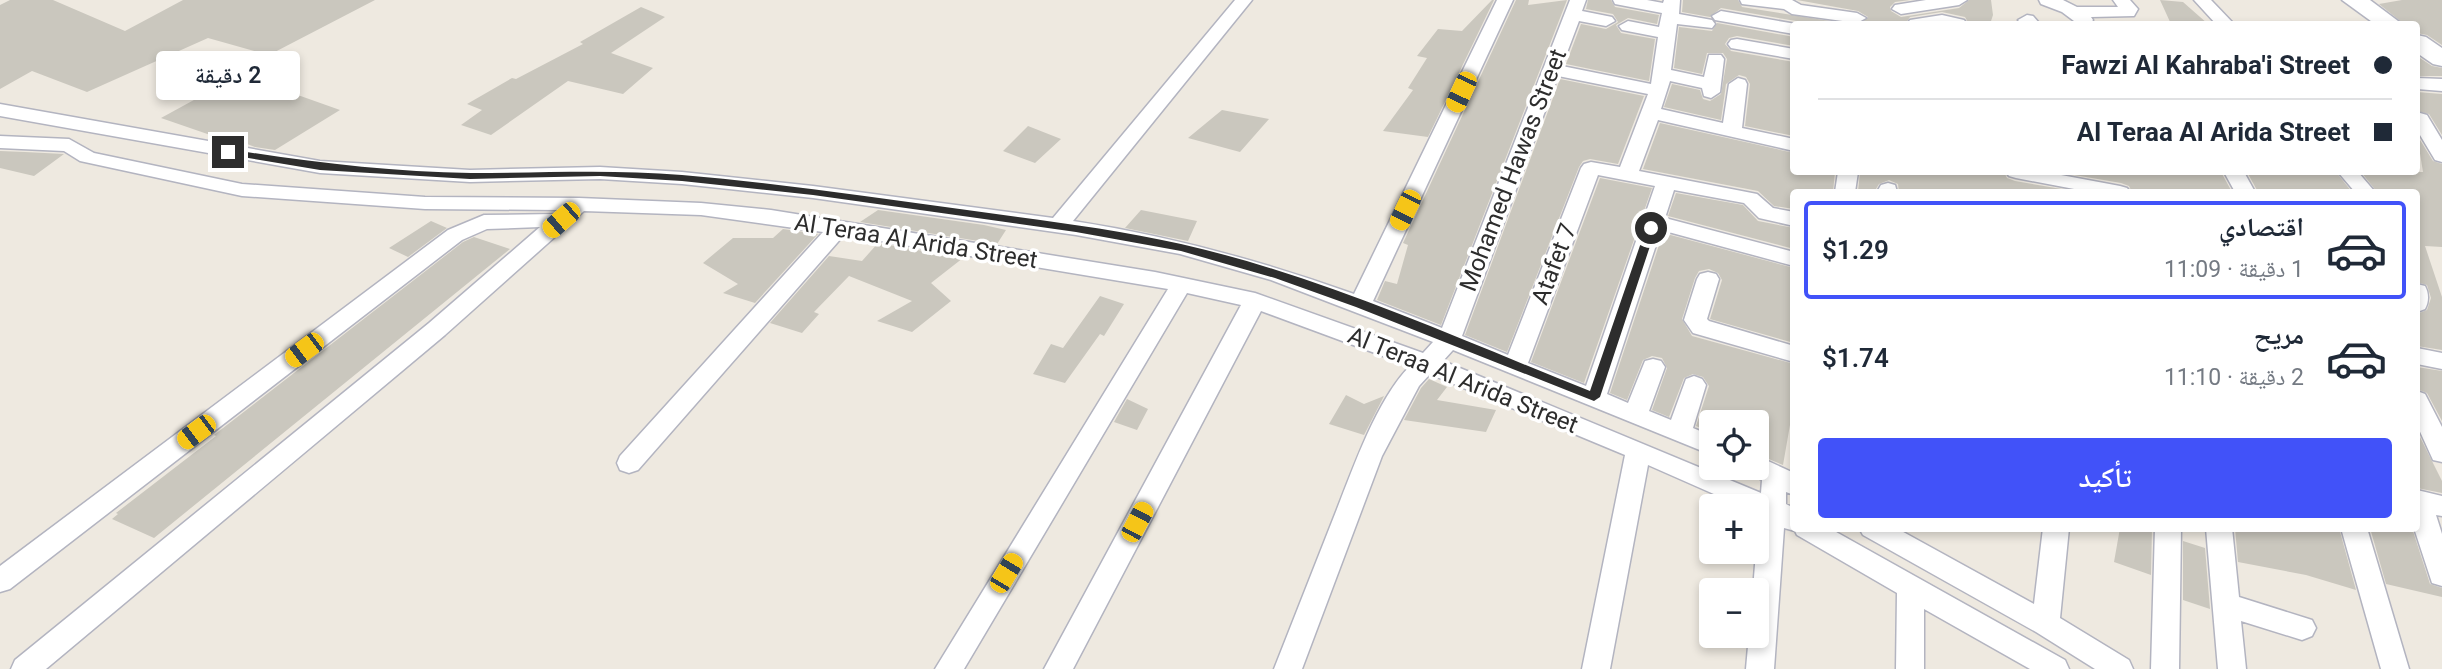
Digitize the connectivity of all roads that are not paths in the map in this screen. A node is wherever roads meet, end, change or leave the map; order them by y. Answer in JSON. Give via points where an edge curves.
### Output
{"nodes":[{"id":1,"x":1244,"y":0,"type":"edge"},
{"id":2,"x":1505,"y":0,"type":"edge"},
{"id":3,"x":1621,"y":0,"type":"edge"},
{"id":4,"x":1748,"y":0,"type":"edge"},
{"id":5,"x":1959,"y":0,"type":"edge"},
{"id":6,"x":2047,"y":0,"type":"edge"},
{"id":7,"x":2121,"y":0,"type":"edge"},
{"id":8,"x":2202,"y":0,"type":"edge"},
{"id":9,"x":2354,"y":0,"type":"edge"},
{"id":10,"x":1792,"y":5,"type":"edge"},
{"id":11,"x":1575,"y":7,"type":"edge"},
{"id":12,"x":1901,"y":9,"type":"dead end"},
{"id":13,"x":2094,"y":12,"type":"edge"},
{"id":14,"x":1671,"y":15,"type":"edge"},
{"id":15,"x":1857,"y":18,"type":"dead end"},
{"id":16,"x":1606,"y":21,"type":"dead end"},
{"id":17,"x":2222,"y":21,"type":"edge"},
{"id":18,"x":2386,"y":21,"type":"edge"},
{"id":19,"x":1628,"y":26,"type":"dead end"},
{"id":20,"x":1790,"y":29,"type":"edge"},
{"id":21,"x":1737,"y":44,"type":"dead end"},
{"id":22,"x":1790,"y":53,"type":"edge"},
{"id":23,"x":1715,"y":59,"type":"dead end"},
{"id":24,"x":1551,"y":69,"type":"junction"},
{"id":25,"x":1661,"y":83,"type":"junction"},
{"id":26,"x":1738,"y":84,"type":"dead end"},
{"id":27,"x":2420,"y":84,"type":"edge"},
{"id":28,"x":2442,"y":85,"type":"edge"},
{"id":29,"x":0,"y":110,"type":"edge"},
{"id":30,"x":1652,"y":113,"type":"junction"},
{"id":31,"x":2420,"y":119,"type":"edge"},
{"id":32,"x":2442,"y":120,"type":"edge"},
{"id":33,"x":2420,"y":122,"type":"edge"},
{"id":34,"x":89,"y":126,"type":"junction"},
{"id":35,"x":1732,"y":131,"type":"junction"},
{"id":36,"x":0,"y":142,"type":"edge"},
{"id":37,"x":1790,"y":144,"type":"edge"},
{"id":38,"x":61,"y":145,"type":"junction"},
{"id":39,"x":2442,"y":156,"type":"edge"},
{"id":40,"x":1627,"y":175,"type":"junction"},
{"id":41,"x":2032,"y":175,"type":"edge"},
{"id":42,"x":2351,"y":175,"type":"edge"},
{"id":43,"x":1666,"y":184,"type":"junction"},
{"id":44,"x":2104,"y":189,"type":"edge"},
{"id":45,"x":2362,"y":189,"type":"edge"},
{"id":46,"x":570,"y":212,"type":"junction"},
{"id":47,"x":1790,"y":218,"type":"edge"},
{"id":48,"x":1654,"y":222,"type":"junction"},
{"id":49,"x":1058,"y":226,"type":"junction"},
{"id":50,"x":838,"y":229,"type":"junction"},
{"id":51,"x":1790,"y":258,"type":"edge"},
{"id":52,"x":1709,"y":279,"type":"dead end"},
{"id":53,"x":1180,"y":286,"type":"junction"},
{"id":54,"x":1255,"y":301,"type":"junction"},
{"id":55,"x":1360,"y":304,"type":"junction"},
{"id":56,"x":1449,"y":340,"type":"junction"},
{"id":57,"x":1790,"y":353,"type":"edge"},
{"id":58,"x":2420,"y":356,"type":"edge"},
{"id":59,"x":2442,"y":360,"type":"edge"},
{"id":60,"x":1426,"y":363,"type":"junction"},
{"id":61,"x":1516,"y":366,"type":"junction"},
{"id":62,"x":1653,"y":367,"type":"dead end"},
{"id":63,"x":1695,"y":385,"type":"dead end"},
{"id":64,"x":1594,"y":397,"type":"junction"},
{"id":65,"x":2420,"y":406,"type":"edge"},
{"id":66,"x":1636,"y":415,"type":"junction"},
{"id":67,"x":2429,"y":426,"type":"edge"},
{"id":68,"x":1680,"y":431,"type":"junction"},
{"id":69,"x":1699,"y":440,"type":"edge"},
{"id":70,"x":1638,"y":450,"type":"junction"},
{"id":71,"x":2442,"y":453,"type":"edge"},
{"id":72,"x":629,"y":463,"type":"dead end"},
{"id":73,"x":1782,"y":479,"type":"edge"},
{"id":74,"x":2420,"y":501,"type":"edge"},
{"id":75,"x":2442,"y":506,"type":"edge"},
{"id":76,"x":2420,"y":509,"type":"edge"},
{"id":77,"x":1782,"y":515,"type":"edge"},
{"id":78,"x":1813,"y":532,"type":"edge"},
{"id":79,"x":1879,"y":532,"type":"edge"},
{"id":80,"x":2056,"y":532,"type":"edge"},
{"id":81,"x":2168,"y":532,"type":"edge"},
{"id":82,"x":2219,"y":532,"type":"edge"},
{"id":83,"x":2355,"y":532,"type":"edge"},
{"id":84,"x":2442,"y":575,"type":"edge"},
{"id":85,"x":0,"y":581,"type":"edge"},
{"id":86,"x":1911,"y":588,"type":"junction"},
{"id":87,"x":2226,"y":606,"type":"junction"},
{"id":88,"x":2046,"y":624,"type":"junction"},
{"id":89,"x":2302,"y":628,"type":"dead end"},
{"id":90,"x":2011,"y":657,"type":"edge"},
{"id":91,"x":25,"y":669,"type":"edge"},
{"id":92,"x":948,"y":669,"type":"edge"},
{"id":93,"x":1058,"y":669,"type":"edge"},
{"id":94,"x":1288,"y":669,"type":"edge"},
{"id":95,"x":1596,"y":669,"type":"edge"},
{"id":96,"x":1760,"y":669,"type":"edge"},
{"id":97,"x":1910,"y":669,"type":"edge"},
{"id":98,"x":2055,"y":669,"type":"edge"},
{"id":99,"x":2119,"y":669,"type":"edge"},
{"id":100,"x":2165,"y":669,"type":"edge"},
{"id":101,"x":2232,"y":669,"type":"edge"},
{"id":102,"x":2395,"y":669,"type":"edge"}],
"edges":[{"from":1,"to":49,"type":"street"},
{"from":2,"to":55,"type":"street"},
{"from":3,"to":14,"type":"street"},
{"from":4,"to":10,"type":"street"},
{"from":5,"to":12,"type":"street"},
{"from":6,"to":13,"type":"street","via":[[2074,12]]},
{"from":7,"to":13,"type":"street","via":[[2128,12]]},
{"from":8,"to":17,"type":"street"},
{"from":9,"to":18,"type":"main road"},
{"from":10,"to":15,"type":"street"},
{"from":11,"to":16,"type":"street"},
{"from":11,"to":24,"type":"street","name":"Mohamed Hawas Street"},
{"from":14,"to":19,"type":"street"},
{"from":14,"to":20,"type":"street"},
{"from":14,"to":25,"type":"street"},
{"from":21,"to":22,"type":"street"},
{"from":23,"to":25,"type":"street","via":[[1711,88]]},
{"from":24,"to":25,"type":"street"},
{"from":24,"to":56,"type":"street","name":"Mohamed Hawas Street"},
{"from":25,"to":30,"type":"street"},
{"from":26,"to":35,"type":"street"},
{"from":27,"to":28,"type":"street"},
{"from":29,"to":34,"type":"street","name":"Al Teraa Al Arida Street"},
{"from":30,"to":35,"type":"street"},
{"from":30,"to":40,"type":"street"},
{"from":31,"to":32,"type":"street"},
{"from":33,"to":39,"type":"street"},
{"from":34,"to":38,"type":"street"},
{"from":34,"to":49,"type":"street","name":"Al Teraa Al Arida Street","via":[[320,167],[470,176],[600,173],[682,178],[813,191]]},
{"from":35,"to":37,"type":"street"},
{"from":36,"to":38,"type":"street","name":"Al Teraa Al Arida Street"},
{"from":38,"to":46,"type":"street","name":"Al Teraa Al Arida Street","via":[[87,157],[242,190]]},
{"from":40,"to":43,"type":"street"},
{"from":40,"to":61,"type":"street","name":"Atafet 7","via":[[1590,169]]},
{"from":41,"to":44,"type":"street"},
{"from":42,"to":45,"type":"street"},
{"from":43,"to":47,"type":"street","via":[[1750,198],[1763,212]]},
{"from":43,"to":48,"type":"street"},
{"from":46,"to":50,"type":"street","name":"Al Teraa Al Arida Street","via":[[701,209]]},
{"from":46,"to":85,"type":"street","via":[[484,222],[455,235]]},
{"from":46,"to":91,"type":"street","via":[[437,329]]},
{"from":48,"to":51,"type":"street"},
{"from":48,"to":64,"type":"street"},
{"from":49,"to":55,"type":"street","name":"Al Teraa Al Arida Street","via":[[1200,252]]},
{"from":50,"to":53,"type":"street","name":"Al Teraa Al Arida Street"},
{"from":50,"to":72,"type":"street"},
{"from":52,"to":57,"type":"street","via":[[1695,320],[1701,327]]},
{"from":53,"to":54,"type":"street","name":"Al Teraa Al Arida Street"},
{"from":53,"to":92,"type":"street"},
{"from":54,"to":60,"type":"street","name":"Al Teraa Al Arida Street"},
{"from":54,"to":93,"type":"street"},
{"from":55,"to":56,"type":"street","name":"Al Teraa Al Arida Street"},
{"from":56,"to":60,"type":"street"},
{"from":56,"to":61,"type":"street","name":"Al Teraa Al Arida Street"},
{"from":58,"to":59,"type":"street"},
{"from":60,"to":70,"type":"street","name":"Al Teraa Al Arida Street"},
{"from":60,"to":94,"type":"street","via":[[1406,386],[1370,456]]},
{"from":61,"to":64,"type":"street","name":"Al Teraa Al Arida Street"},
{"from":62,"to":66,"type":"street"},
{"from":63,"to":68,"type":"street"},
{"from":64,"to":66,"type":"street","name":"Al Teraa Al Arida Street"},
{"from":65,"to":67,"type":"street"},
{"from":66,"to":68,"type":"street","name":"Al Teraa Al Arida Street"},
{"from":67,"to":71,"type":"street"},
{"from":68,"to":69,"type":"street","name":"Al Teraa Al Arida Street"},
{"from":70,"to":77,"type":"street","name":"Al Teraa Al Arida Street"},
{"from":70,"to":95,"type":"street"},
{"from":73,"to":77,"type":"street"},
{"from":74,"to":75,"type":"street"},
{"from":76,"to":84,"type":"street"},
{"from":77,"to":96,"type":"street"},
{"from":78,"to":86,"type":"street"},
{"from":79,"to":88,"type":"street"},
{"from":80,"to":88,"type":"street"},
{"from":81,"to":100,"type":"street"},
{"from":82,"to":87,"type":"street"},
{"from":83,"to":102,"type":"street"},
{"from":86,"to":90,"type":"street"},
{"from":86,"to":97,"type":"street"},
{"from":87,"to":89,"type":"street"},
{"from":87,"to":101,"type":"street"},
{"from":88,"to":99,"type":"street"},
{"from":90,"to":98,"type":"street"}]}
